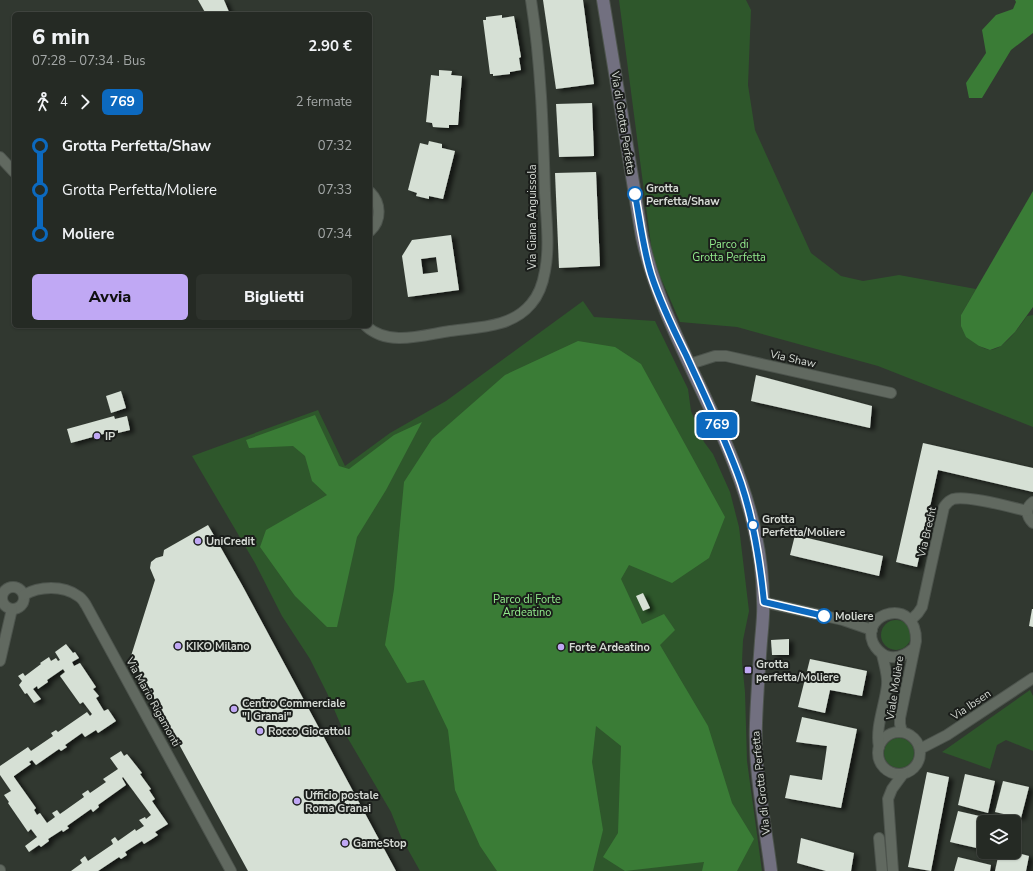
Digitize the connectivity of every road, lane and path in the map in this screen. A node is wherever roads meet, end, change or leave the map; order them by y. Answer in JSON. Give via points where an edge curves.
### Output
{"nodes":[{"id":1,"x":531,"y":0,"type":"edge"},
{"id":2,"x":603,"y":0,"type":"edge"},
{"id":3,"x":0,"y":157,"type":"edge"},
{"id":4,"x":12,"y":170,"type":"edge"},
{"id":5,"x":372,"y":194,"type":"edge"},
{"id":6,"x":372,"y":229,"type":"edge"},
{"id":7,"x":369,"y":328,"type":"edge"},
{"id":8,"x":690,"y":364,"type":"junction"},
{"id":9,"x":891,"y":393,"type":"dead end"},
{"id":10,"x":1033,"y":502,"type":"edge"},
{"id":11,"x":1027,"y":511,"type":"junction"},
{"id":12,"x":1033,"y":523,"type":"edge"},
{"id":13,"x":24,"y":595,"type":"junction"},
{"id":14,"x":1,"y":596,"type":"edge"},
{"id":15,"x":764,"y":602,"type":"junction"},
{"id":16,"x":12,"y":608,"type":"junction"},
{"id":17,"x":911,"y":620,"type":"junction"},
{"id":18,"x":872,"y":630,"type":"junction"},
{"id":19,"x":914,"y":648,"type":"junction"},
{"id":20,"x":882,"y":654,"type":"junction"},
{"id":21,"x":0,"y":661,"type":"edge"},
{"id":22,"x":1033,"y":678,"type":"edge"},
{"id":23,"x":902,"y":732,"type":"junction"},
{"id":24,"x":879,"y":747,"type":"junction"},
{"id":25,"x":920,"y":749,"type":"junction"},
{"id":26,"x":903,"y":774,"type":"junction"},
{"id":27,"x":879,"y":838,"type":"dead end"},
{"id":28,"x":892,"y":859,"type":"junction"},
{"id":29,"x":881,"y":860,"type":"junction"},
{"id":30,"x":231,"y":871,"type":"edge"},
{"id":31,"x":771,"y":871,"type":"edge"},
{"id":32,"x":882,"y":871,"type":"edge"},
{"id":33,"x":892,"y":871,"type":"edge"}],
"edges":[{"from":1,"to":7,"type":"street","name":"Via Giana Anguissola","via":[[543,112],[546,247],[545,271],[535,299],[515,318],[502,323],[402,338],[380,335]]},
{"from":2,"to":8,"type":"street","name":"Via di Grotta Perfetta","via":[[645,253],[660,297]]},
{"from":3,"to":4,"type":"street"},
{"from":5,"to":6,"type":"street","via":[[379,211]]},
{"from":8,"to":9,"type":"street","name":"Via Shaw","via":[[715,356],[726,356]]},
{"from":8,"to":15,"type":"street","name":"Via di Grotta Perfetta","via":[[745,495],[758,550]]},
{"from":10,"to":11,"type":"street"},
{"from":11,"to":12,"type":"street"},
{"from":11,"to":17,"type":"street","name":"Via Brecht","via":[[972,499],[954,499],[947,502],[922,607]]},
{"from":13,"to":14,"type":"street","via":[[20,589],[13,586]]},
{"from":13,"to":16,"type":"street","via":[[23,604]]},
{"from":13,"to":30,"type":"street","name":"Via Mario Rigamonti","via":[[37,590],[58,588],[78,595],[86,605]]},
{"from":14,"to":16,"type":"street","via":[[5,605]]},
{"from":15,"to":18,"type":"street","via":[[843,620]]},
{"from":15,"to":31,"type":"street","name":"Via di Grotta Perfetta","via":[[756,742],[760,797]]},
{"from":16,"to":21,"type":"street"},
{"from":17,"to":18,"type":"street","via":[[905,615],[890,613],[882,616]]},
{"from":17,"to":19,"type":"street","via":[[916,631]]},
{"from":18,"to":20,"type":"street","via":[[872,641]]},
{"from":19,"to":20,"type":"street","via":[[902,656],[891,658]]},
{"from":19,"to":23,"type":"street","name":"Viale Molière","via":[[900,718]]},
{"from":20,"to":24,"type":"street","name":"Viale Molière","via":[[887,685],[878,738]]},
{"from":22,"to":25,"type":"street","name":"Via Ibsen"},
{"from":23,"to":24,"type":"street","via":[[886,737]]},
{"from":23,"to":25,"type":"street","via":[[914,738]]},
{"from":24,"to":26,"type":"street","via":[[878,754],[883,765],[892,772]]},
{"from":25,"to":26,"type":"street","via":[[915,767]]},
{"from":26,"to":28,"type":"street","via":[[888,799]]},
{"from":27,"to":29,"type":"street"},
{"from":28,"to":29,"type":"street"},
{"from":28,"to":33,"type":"street"},
{"from":29,"to":32,"type":"street"}]}
